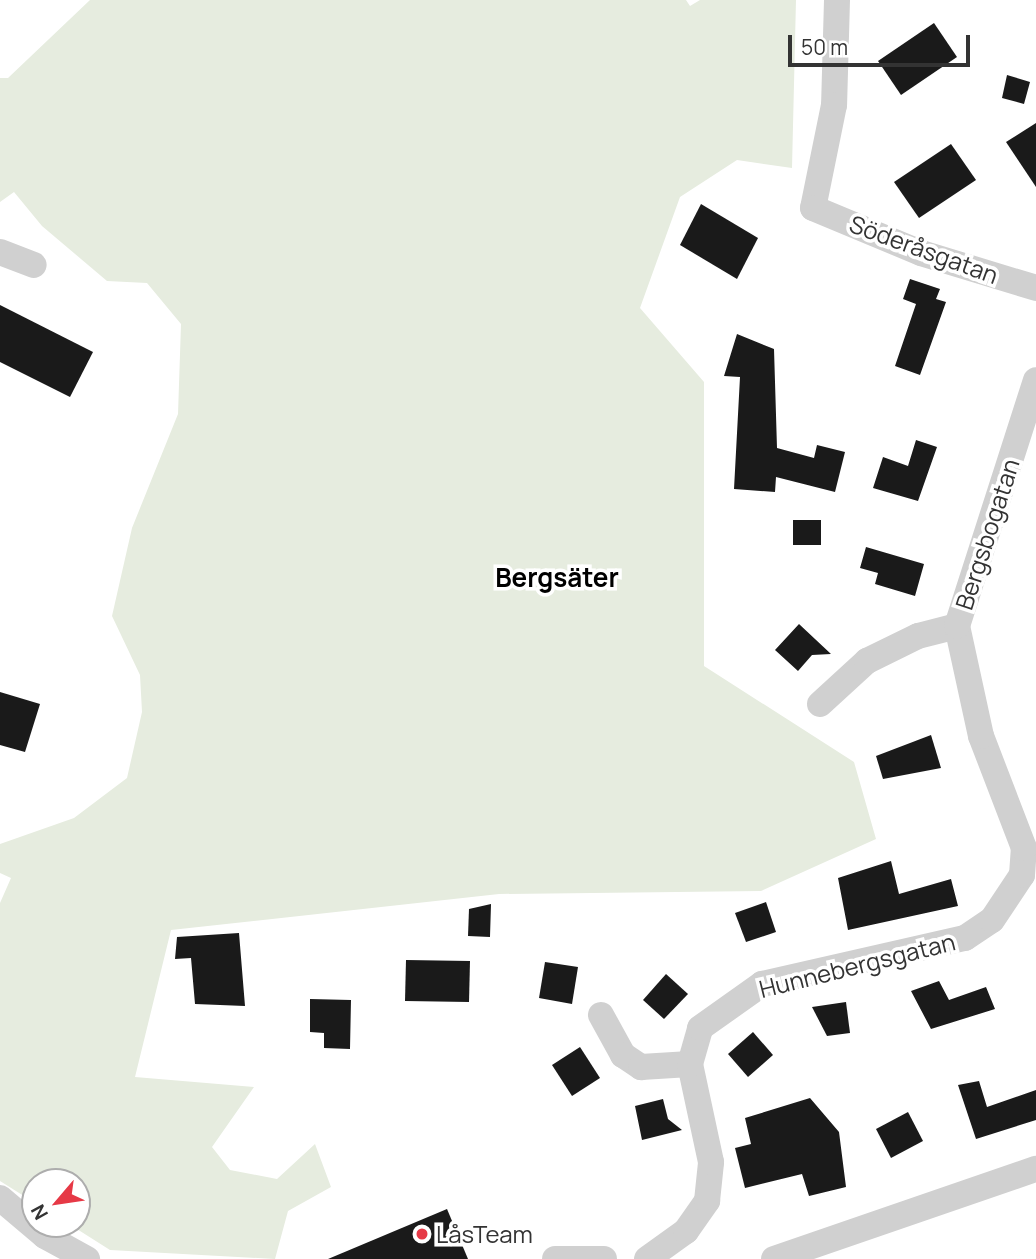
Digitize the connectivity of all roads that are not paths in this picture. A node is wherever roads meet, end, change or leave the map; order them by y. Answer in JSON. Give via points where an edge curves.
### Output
{"nodes":[{"id":1,"x":837,"y":0,"type":"edge"},
{"id":2,"x":0,"y":252,"type":"edge"},
{"id":3,"x":34,"y":265,"type":"dead end"},
{"id":4,"x":1036,"y":288,"type":"edge"},
{"id":5,"x":1036,"y":380,"type":"edge"},
{"id":6,"x":957,"y":626,"type":"junction"},
{"id":7,"x":820,"y":704,"type":"dead end"},
{"id":8,"x":1030,"y":850,"type":"edge"},
{"id":9,"x":601,"y":1015,"type":"dead end"},
{"id":10,"x":690,"y":1064,"type":"junction"},
{"id":11,"x":1036,"y":1169,"type":"edge"},
{"id":12,"x":0,"y":1198,"type":"edge"},
{"id":13,"x":87,"y":1259,"type":"edge"},
{"id":14,"x":555,"y":1259,"type":"edge"},
{"id":15,"x":604,"y":1259,"type":"edge"},
{"id":16,"x":647,"y":1259,"type":"edge"},
{"id":17,"x":774,"y":1259,"type":"edge"}],
"edges":[{"from":1,"to":4,"type":"street","name":"Söderåsgatan","via":[[834,105],[813,208],[921,253]]},
{"from":2,"to":3,"type":"street"},
{"from":5,"to":6,"type":"street","name":"Bergsbogatan"},
{"from":6,"to":7,"type":"street","via":[[918,636],[867,661]]},
{"from":6,"to":8,"type":"street","name":"Bergsbogatan","via":[[981,736]]},
{"from":8,"to":10,"type":"street","name":"Hunnebergsgatan","via":[[1009,901],[965,938],[762,984],[701,1028]]},
{"from":9,"to":10,"type":"street","via":[[623,1055],[641,1067]]},
{"from":10,"to":16,"type":"street","name":"Hunnebergsgatan","via":[[711,1162],[707,1201],[686,1231]]},
{"from":11,"to":17,"type":"street"},
{"from":12,"to":13,"type":"street","via":[[45,1236]]},
{"from":14,"to":15,"type":"street"}]}
